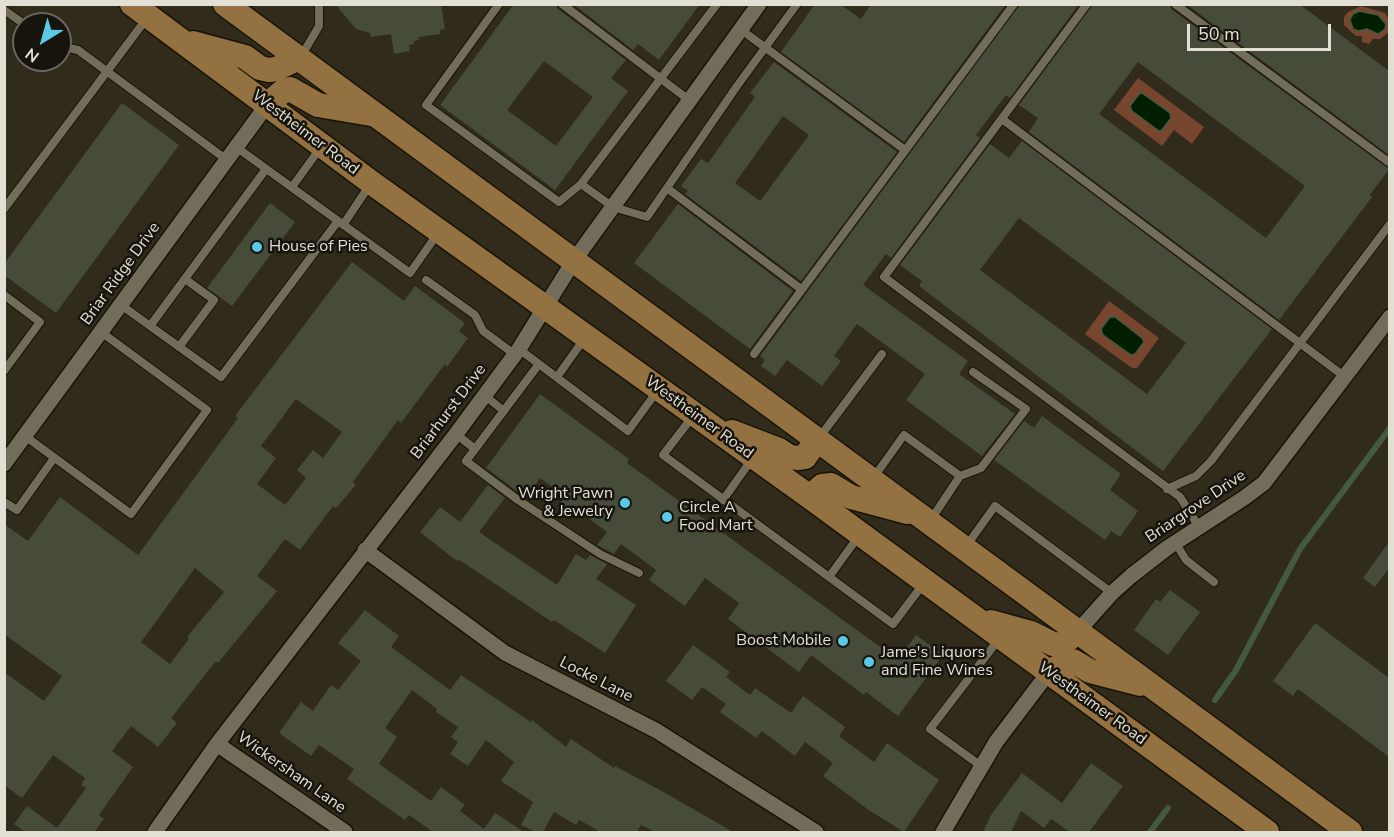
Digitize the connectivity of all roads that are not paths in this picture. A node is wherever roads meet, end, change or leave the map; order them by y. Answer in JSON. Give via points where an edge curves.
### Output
{"nodes":[{"id":1,"x":225,"y":4,"type":"edge"},
{"id":2,"x":319,"y":4,"type":"edge"},
{"id":3,"x":499,"y":4,"type":"edge"},
{"id":4,"x":562,"y":4,"type":"edge"},
{"id":5,"x":717,"y":4,"type":"edge"},
{"id":6,"x":759,"y":4,"type":"edge"},
{"id":7,"x":797,"y":4,"type":"edge"},
{"id":8,"x":1014,"y":4,"type":"edge"},
{"id":9,"x":1087,"y":4,"type":"edge"},
{"id":10,"x":1175,"y":4,"type":"edge"},
{"id":11,"x":140,"y":10,"type":"edge"},
{"id":12,"x":741,"y":29,"type":"junction"},
{"id":13,"x":179,"y":39,"type":"junction"},
{"id":14,"x":72,"y":48,"type":"edge"},
{"id":15,"x":766,"y":48,"type":"junction"},
{"id":16,"x":299,"y":58,"type":"junction"},
{"id":17,"x":108,"y":71,"type":"junction"},
{"id":18,"x":661,"y":79,"type":"junction"},
{"id":19,"x":689,"y":100,"type":"junction"},
{"id":20,"x":267,"y":105,"type":"junction"},
{"id":21,"x":376,"y":115,"type":"junction"},
{"id":22,"x":1002,"y":119,"type":"junction"},
{"id":23,"x":322,"y":146,"type":"junction"},
{"id":24,"x":236,"y":147,"type":"junction"},
{"id":25,"x":905,"y":150,"type":"junction"},
{"id":26,"x":227,"y":160,"type":"junction"},
{"id":27,"x":1389,"y":163,"type":"edge"},
{"id":28,"x":266,"y":169,"type":"junction"},
{"id":29,"x":372,"y":183,"type":"junction"},
{"id":30,"x":581,"y":184,"type":"junction"},
{"id":31,"x":292,"y":187,"type":"junction"},
{"id":32,"x":667,"y":188,"type":"junction"},
{"id":33,"x":613,"y":207,"type":"junction"},
{"id":34,"x":4,"y":209,"type":"edge"},
{"id":35,"x":340,"y":223,"type":"junction"},
{"id":36,"x":1389,"y":224,"type":"edge"},
{"id":37,"x":439,"y":232,"type":"junction"},
{"id":38,"x":573,"y":262,"type":"junction"},
{"id":39,"x":185,"y":279,"type":"junction"},
{"id":40,"x":426,"y":280,"type":"dead end"},
{"id":41,"x":801,"y":289,"type":"junction"},
{"id":42,"x":4,"y":295,"type":"edge"},
{"id":43,"x":121,"y":305,"type":"junction"},
{"id":44,"x":545,"y":306,"type":"junction"},
{"id":45,"x":1389,"y":317,"type":"edge"},
{"id":46,"x":150,"y":326,"type":"junction"},
{"id":47,"x":101,"y":332,"type":"junction"},
{"id":48,"x":586,"y":337,"type":"junction"},
{"id":49,"x":1300,"y":342,"type":"junction"},
{"id":50,"x":179,"y":347,"type":"junction"},
{"id":51,"x":516,"y":351,"type":"junction"},
{"id":52,"x":754,"y":354,"type":"dead end"},
{"id":53,"x":882,"y":354,"type":"dead end"},
{"id":54,"x":539,"y":364,"type":"junction"},
{"id":55,"x":4,"y":371,"type":"edge"},
{"id":56,"x":974,"y":372,"type":"dead end"},
{"id":57,"x":557,"y":377,"type":"junction"},
{"id":58,"x":1346,"y":377,"type":"junction"},
{"id":59,"x":659,"y":389,"type":"junction"},
{"id":60,"x":484,"y":395,"type":"junction"},
{"id":61,"x":504,"y":411,"type":"junction"},
{"id":62,"x":698,"y":417,"type":"junction"},
{"id":63,"x":456,"y":434,"type":"junction"},
{"id":64,"x":25,"y":436,"type":"junction"},
{"id":65,"x":816,"y":441,"type":"junction"},
{"id":66,"x":475,"y":449,"type":"junction"},
{"id":67,"x":754,"y":457,"type":"junction"},
{"id":68,"x":54,"y":458,"type":"junction"},
{"id":69,"x":4,"y":464,"type":"edge"},
{"id":70,"x":960,"y":476,"type":"junction"},
{"id":71,"x":872,"y":480,"type":"junction"},
{"id":72,"x":1167,"y":489,"type":"junction"},
{"id":73,"x":810,"y":497,"type":"junction"},
{"id":74,"x":723,"y":500,"type":"junction"},
{"id":75,"x":4,"y":502,"type":"edge"},
{"id":76,"x":923,"y":518,"type":"junction"},
{"id":77,"x":1199,"y":527,"type":"junction"},
{"id":78,"x":861,"y":534,"type":"junction"},
{"id":79,"x":1175,"y":542,"type":"junction"},
{"id":80,"x":965,"y":548,"type":"junction"},
{"id":81,"x":365,"y":550,"type":"junction"},
{"id":82,"x":639,"y":573,"type":"dead end"},
{"id":83,"x":829,"y":577,"type":"junction"},
{"id":84,"x":926,"y":581,"type":"junction"},
{"id":85,"x":1214,"y":582,"type":"dead end"},
{"id":86,"x":1112,"y":593,"type":"junction"},
{"id":87,"x":974,"y":617,"type":"junction"},
{"id":88,"x":1078,"y":631,"type":"junction"},
{"id":89,"x":1001,"y":636,"type":"junction"},
{"id":90,"x":1049,"y":672,"type":"junction"},
{"id":91,"x":1154,"y":688,"type":"junction"},
{"id":92,"x":217,"y":744,"type":"junction"},
{"id":93,"x":981,"y":766,"type":"junction"},
{"id":94,"x":155,"y":832,"type":"edge"},
{"id":95,"x":345,"y":832,"type":"edge"},
{"id":96,"x":816,"y":832,"type":"edge"},
{"id":97,"x":943,"y":832,"type":"edge"},
{"id":98,"x":1267,"y":832,"type":"edge"},
{"id":99,"x":1350,"y":832,"type":"edge"}],
"edges":[{"from":1,"to":16,"type":"main road"},
{"from":2,"to":16,"type":"lane","via":[[319,26]]},
{"from":3,"to":30,"type":"lane","via":[[426,105],[559,202]]},
{"from":4,"to":18,"type":"lane"},
{"from":5,"to":18,"type":"lane"},
{"from":6,"to":12,"type":"street","name":"Briarhurst Drive"},
{"from":7,"to":15,"type":"lane"},
{"from":8,"to":25,"type":"lane"},
{"from":9,"to":22,"type":"lane"},
{"from":10,"to":27,"type":"lane"},
{"from":11,"to":13,"type":"main road","name":"Westheimer Road"},
{"from":11,"to":17,"type":"lane"},
{"from":12,"to":15,"type":"lane"},
{"from":12,"to":19,"type":"street","name":"Briarhurst Drive"},
{"from":13,"to":16,"type":"main road","via":[[245,57],[269,70]]},
{"from":13,"to":20,"type":"main road","name":"Westheimer Road"},
{"from":14,"to":17,"type":"lane"},
{"from":15,"to":25,"type":"lane"},
{"from":15,"to":32,"type":"lane"},
{"from":16,"to":21,"type":"main road"},
{"from":17,"to":26,"type":"lane"},
{"from":17,"to":34,"type":"lane"},
{"from":18,"to":19,"type":"lane"},
{"from":18,"to":30,"type":"lane"},
{"from":19,"to":33,"type":"street","name":"Briarhurst Drive"},
{"from":20,"to":21,"type":"main road","via":[[290,89],[318,105]]},
{"from":20,"to":23,"type":"main road","name":"Westheimer Road"},
{"from":20,"to":24,"type":"street","name":"Briar Ridge Drive"},
{"from":21,"to":38,"type":"main road"},
{"from":22,"to":49,"type":"lane"},
{"from":22,"to":72,"type":"lane","via":[[884,277]]},
{"from":23,"to":29,"type":"main road","name":"Westheimer Road"},
{"from":23,"to":31,"type":"lane"},
{"from":24,"to":26,"type":"street","name":"Briar Ridge Drive"},
{"from":24,"to":28,"type":"lane"},
{"from":25,"to":41,"type":"lane"},
{"from":26,"to":43,"type":"street","name":"Briar Ridge Drive"},
{"from":28,"to":31,"type":"lane"},
{"from":28,"to":39,"type":"lane"},
{"from":29,"to":35,"type":"lane"},
{"from":29,"to":37,"type":"main road","name":"Westheimer Road"},
{"from":30,"to":33,"type":"lane"},
{"from":31,"to":35,"type":"lane"},
{"from":32,"to":33,"type":"lane","via":[[647,217]]},
{"from":32,"to":41,"type":"lane"},
{"from":33,"to":38,"type":"street","name":"Briarhurst Drive"},
{"from":35,"to":37,"type":"lane","via":[[410,273]]},
{"from":35,"to":50,"type":"lane","via":[[221,377]]},
{"from":36,"to":49,"type":"lane"},
{"from":37,"to":44,"type":"main road","name":"Westheimer Road"},
{"from":38,"to":44,"type":"street","name":"Briarhurst Drive"},
{"from":38,"to":65,"type":"main road"},
{"from":39,"to":46,"type":"lane"},
{"from":39,"to":50,"type":"lane","via":[[214,300]]},
{"from":40,"to":51,"type":"lane","via":[[475,315],[483,331]]},
{"from":41,"to":52,"type":"lane"},
{"from":42,"to":55,"type":"lane","via":[[40,322]]},
{"from":43,"to":46,"type":"lane"},
{"from":43,"to":47,"type":"street","name":"Briar Ridge Drive"},
{"from":44,"to":48,"type":"main road","name":"Westheimer Road"},
{"from":44,"to":51,"type":"street","name":"Briarhurst Drive"},
{"from":45,"to":58,"type":"street","name":"Briargrove Drive"},
{"from":46,"to":50,"type":"lane"},
{"from":47,"to":64,"type":"street","name":"Briar Ridge Drive"},
{"from":47,"to":68,"type":"lane","via":[[207,410],[131,514]]},
{"from":48,"to":57,"type":"lane"},
{"from":48,"to":59,"type":"main road","name":"Westheimer Road"},
{"from":49,"to":58,"type":"lane"},
{"from":49,"to":72,"type":"lane","via":[[1211,461],[1196,476]]},
{"from":51,"to":54,"type":"lane"},
{"from":51,"to":60,"type":"street","name":"Briarhurst Drive"},
{"from":53,"to":65,"type":"lane"},
{"from":54,"to":57,"type":"lane"},
{"from":54,"to":61,"type":"lane"},
{"from":56,"to":70,"type":"lane","via":[[1026,410],[981,468]]},
{"from":57,"to":59,"type":"lane","via":[[628,431]]},
{"from":58,"to":77,"type":"street","name":"Briargrove Drive","via":[[1264,483]]},
{"from":59,"to":62,"type":"main road","name":"Westheimer Road"},
{"from":60,"to":61,"type":"lane"},
{"from":60,"to":63,"type":"street","name":"Briarhurst Drive"},
{"from":61,"to":66,"type":"lane"},
{"from":62,"to":65,"type":"main road","via":[[790,457],[805,457]]},
{"from":62,"to":67,"type":"main road","name":"Westheimer Road"},
{"from":62,"to":74,"type":"lane","via":[[663,455]]},
{"from":63,"to":66,"type":"lane"},
{"from":63,"to":81,"type":"street","name":"Briarhurst Drive"},
{"from":64,"to":68,"type":"lane"},
{"from":64,"to":69,"type":"street","name":"Briar Ridge Drive"},
{"from":65,"to":71,"type":"main road"},
{"from":66,"to":82,"type":"lane","via":[[466,461],[600,554]]},
{"from":67,"to":73,"type":"main road","name":"Westheimer Road"},
{"from":67,"to":74,"type":"lane"},
{"from":68,"to":75,"type":"lane","via":[[17,510]]},
{"from":70,"to":71,"type":"lane","via":[[904,435]]},
{"from":70,"to":76,"type":"lane"},
{"from":71,"to":76,"type":"main road"},
{"from":72,"to":77,"type":"lane","via":[[1180,497]]},
{"from":73,"to":76,"type":"main road","via":[[822,486],[831,485],[851,497]]},
{"from":73,"to":78,"type":"main road","name":"Westheimer Road"},
{"from":74,"to":83,"type":"lane"},
{"from":76,"to":80,"type":"main road"},
{"from":77,"to":79,"type":"street","name":"Briargrove Drive"},
{"from":78,"to":83,"type":"lane"},
{"from":78,"to":84,"type":"main road","name":"Westheimer Road"},
{"from":79,"to":85,"type":"lane","via":[[1186,560]]},
{"from":79,"to":86,"type":"street","name":"Briargrove Drive"},
{"from":80,"to":86,"type":"lane","via":[[995,506]]},
{"from":80,"to":88,"type":"main road"},
{"from":81,"to":92,"type":"street","name":"Briarhurst Drive"},
{"from":81,"to":96,"type":"street","name":"Locke Lane","via":[[505,653],[657,731]]},
{"from":83,"to":84,"type":"lane","via":[[893,624]]},
{"from":84,"to":87,"type":"main road","name":"Westheimer Road"},
{"from":86,"to":88,"type":"street","name":"Briargrove Drive"},
{"from":87,"to":88,"type":"main road","via":[[1031,633],[1053,644],[1061,645]]},
{"from":87,"to":89,"type":"main road","name":"Westheimer Road"},
{"from":88,"to":91,"type":"main road"},
{"from":89,"to":90,"type":"main road","name":"Westheimer Road"},
{"from":89,"to":93,"type":"lane","via":[[930,729]]},
{"from":90,"to":91,"type":"main road","via":[[1073,661],[1090,671]]},
{"from":90,"to":93,"type":"street"},
{"from":90,"to":98,"type":"main road","name":"Westheimer Road"},
{"from":91,"to":99,"type":"main road"},
{"from":92,"to":94,"type":"street","name":"Briarhurst Drive"},
{"from":92,"to":95,"type":"street","name":"Wickersham Lane"},
{"from":93,"to":97,"type":"street"}]}
